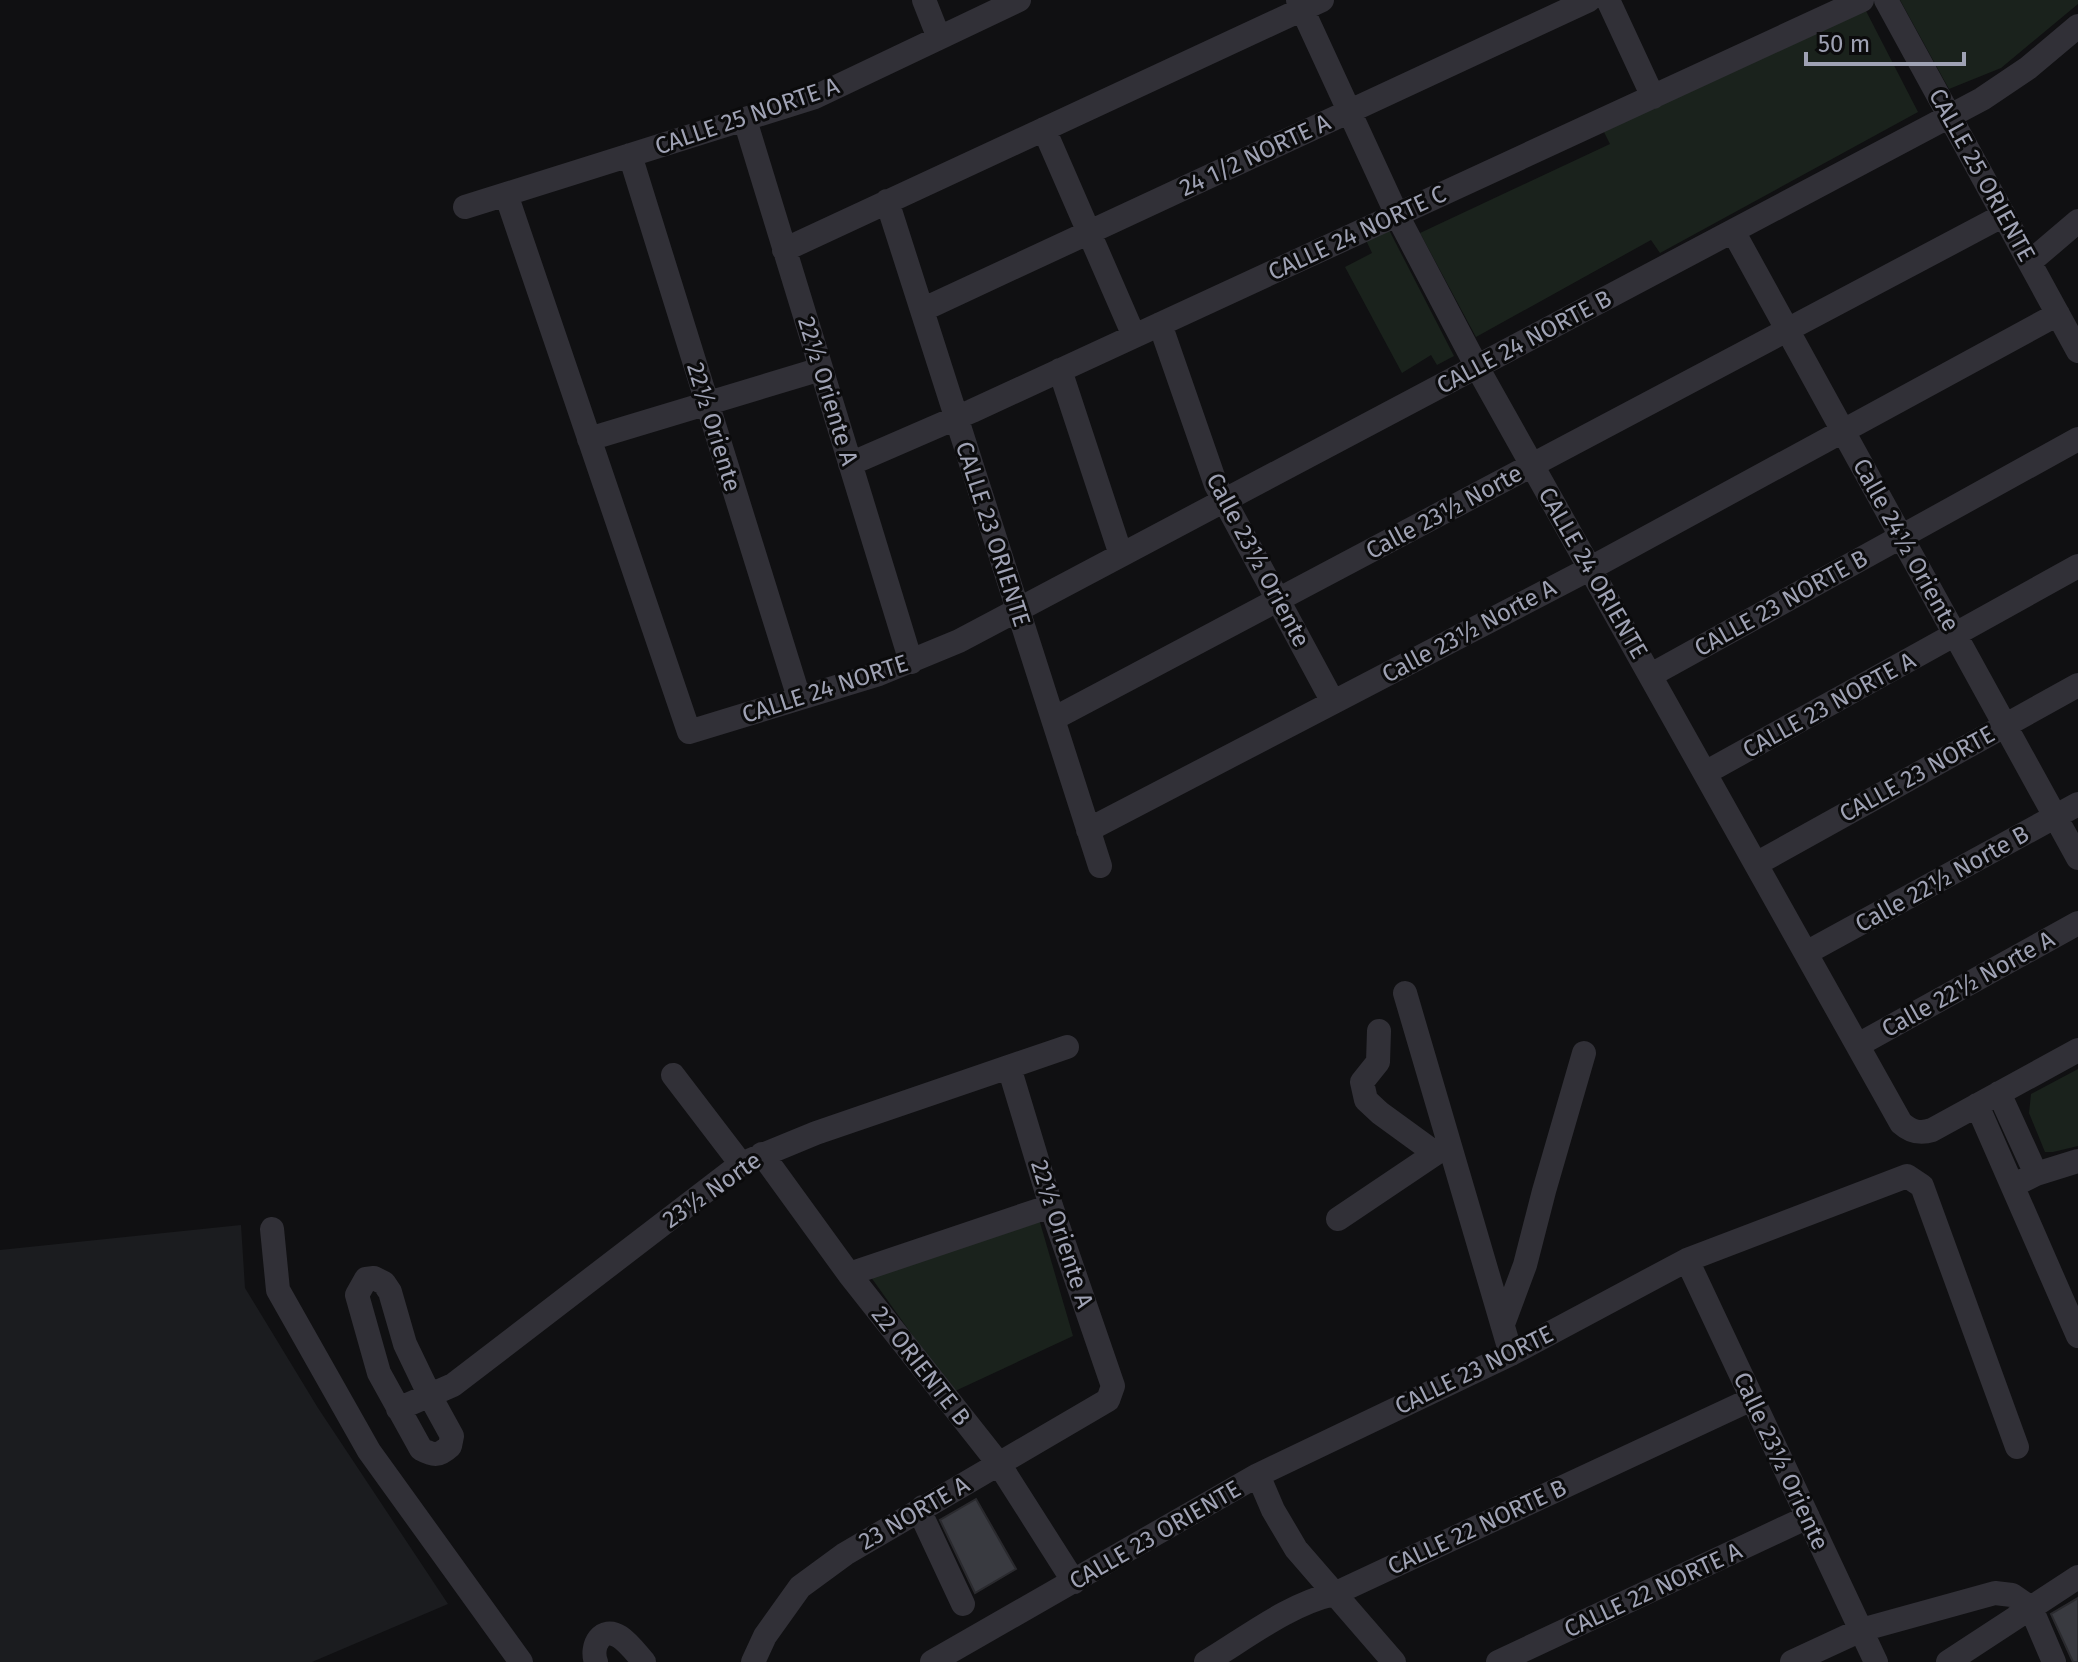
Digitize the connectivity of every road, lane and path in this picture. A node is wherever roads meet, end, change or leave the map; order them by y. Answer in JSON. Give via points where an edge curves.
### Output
{"nodes":[{"id":1,"x":924,"y":0,"type":"edge"},
{"id":2,"x":1019,"y":0,"type":"edge"},
{"id":3,"x":1589,"y":0,"type":"edge"},
{"id":4,"x":1608,"y":0,"type":"edge"},
{"id":5,"x":1862,"y":0,"type":"edge"},
{"id":6,"x":1886,"y":0,"type":"edge"},
{"id":7,"x":1307,"y":3,"type":"edge"},
{"id":8,"x":2078,"y":26,"type":"edge"},
{"id":9,"x":939,"y":38,"type":"junction"},
{"id":10,"x":1653,"y":97,"type":"junction"},
{"id":11,"x":1349,"y":112,"type":"junction"},
{"id":12,"x":1950,"y":116,"type":"junction"},
{"id":13,"x":745,"y":120,"type":"junction"},
{"id":14,"x":1044,"y":129,"type":"junction"},
{"id":15,"x":630,"y":155,"type":"junction"},
{"id":16,"x":506,"y":194,"type":"junction"},
{"id":17,"x":887,"y":201,"type":"junction"},
{"id":18,"x":465,"y":207,"type":"dead end"},
{"id":19,"x":1397,"y":215,"type":"junction"},
{"id":20,"x":2004,"y":215,"type":"junction"},
{"id":21,"x":2078,"y":221,"type":"edge"},
{"id":22,"x":1733,"y":231,"type":"junction"},
{"id":23,"x":1090,"y":232,"type":"junction"},
{"id":24,"x":784,"y":250,"type":"junction"},
{"id":25,"x":2030,"y":262,"type":"junction"},
{"id":26,"x":922,"y":310,"type":"junction"},
{"id":27,"x":2058,"y":314,"type":"junction"},
{"id":28,"x":1160,"y":324,"type":"junction"},
{"id":29,"x":1788,"y":330,"type":"junction"},
{"id":30,"x":1134,"y":336,"type":"junction"},
{"id":31,"x":2078,"y":351,"type":"edge"},
{"id":32,"x":1477,"y":367,"type":"junction"},
{"id":33,"x":821,"y":369,"type":"junction"},
{"id":34,"x":1060,"y":370,"type":"junction"},
{"id":35,"x":707,"y":404,"type":"junction"},
{"id":36,"x":956,"y":418,"type":"junction"},
{"id":37,"x":1843,"y":431,"type":"junction"},
{"id":38,"x":589,"y":439,"type":"junction"},
{"id":39,"x":2078,"y":439,"type":"edge"},
{"id":40,"x":850,"y":464,"type":"junction"},
{"id":41,"x":1532,"y":465,"type":"junction"},
{"id":42,"x":1224,"y":501,"type":"junction"},
{"id":43,"x":1901,"y":536,"type":"junction"},
{"id":44,"x":1121,"y":555,"type":"junction"},
{"id":45,"x":2078,"y":566,"type":"edge"},
{"id":46,"x":1591,"y":568,"type":"junction"},
{"id":47,"x":1278,"y":600,"type":"junction"},
{"id":48,"x":1018,"y":609,"type":"junction"},
{"id":49,"x":1955,"y":634,"type":"junction"},
{"id":50,"x":959,"y":641,"type":"joint"},
{"id":51,"x":911,"y":662,"type":"junction"},
{"id":52,"x":1651,"y":675,"type":"junction"},
{"id":53,"x":2078,"y":685,"type":"edge"},
{"id":54,"x":799,"y":698,"type":"junction"},
{"id":55,"x":1333,"y":702,"type":"junction"},
{"id":56,"x":1053,"y":719,"type":"junction"},
{"id":57,"x":2005,"y":725,"type":"junction"},
{"id":58,"x":1705,"y":773,"type":"junction"},
{"id":59,"x":2078,"y":804,"type":"edge"},
{"id":60,"x":2055,"y":817,"type":"junction"},
{"id":61,"x":1088,"y":830,"type":"junction"},
{"id":62,"x":2078,"y":858,"type":"edge"},
{"id":63,"x":1756,"y":864,"type":"junction"},
{"id":64,"x":1100,"y":866,"type":"dead end"},
{"id":65,"x":2078,"y":923,"type":"edge"},
{"id":66,"x":1806,"y":953,"type":"junction"},
{"id":67,"x":1405,"y":993,"type":"dead end"},
{"id":68,"x":1379,"y":1031,"type":"dead end"},
{"id":69,"x":1421,"y":1045,"type":"junction"},
{"id":70,"x":1858,"y":1045,"type":"junction"},
{"id":71,"x":1067,"y":1047,"type":"dead end"},
{"id":72,"x":2078,"y":1050,"type":"edge"},
{"id":73,"x":1584,"y":1053,"type":"dead end"},
{"id":74,"x":1378,"y":1062,"type":"junction"},
{"id":75,"x":1009,"y":1067,"type":"junction"},
{"id":76,"x":673,"y":1075,"type":"dead end"},
{"id":77,"x":1999,"y":1093,"type":"junction"},
{"id":78,"x":1977,"y":1105,"type":"junction"},
{"id":79,"x":1443,"y":1148,"type":"junction"},
{"id":80,"x":751,"y":1159,"type":"junction"},
{"id":81,"x":2078,"y":1161,"type":"edge"},
{"id":82,"x":2036,"y":1174,"type":"junction"},
{"id":83,"x":2013,"y":1185,"type":"junction"},
{"id":84,"x":1051,"y":1206,"type":"junction"},
{"id":85,"x":1338,"y":1219,"type":"dead end"},
{"id":86,"x":272,"y":1229,"type":"dead end"},
{"id":87,"x":1687,"y":1260,"type":"junction"},
{"id":88,"x":849,"y":1274,"type":"junction"},
{"id":89,"x":2070,"y":1300,"type":"edge"},
{"id":90,"x":1503,"y":1324,"type":"junction"},
{"id":91,"x":2078,"y":1336,"type":"edge"},
{"id":92,"x":1511,"y":1354,"type":"junction"},
{"id":93,"x":430,"y":1396,"type":"junction"},
{"id":94,"x":1752,"y":1399,"type":"junction"},
{"id":95,"x":1108,"y":1400,"type":"joint"},
{"id":96,"x":398,"y":1409,"type":"junction"},
{"id":97,"x":2017,"y":1447,"type":"dead end"},
{"id":98,"x":999,"y":1464,"type":"junction"},
{"id":99,"x":1258,"y":1475,"type":"junction"},
{"id":100,"x":923,"y":1507,"type":"junction"},
{"id":101,"x":1808,"y":1517,"type":"junction"},
{"id":102,"x":2078,"y":1577,"type":"edge"},
{"id":103,"x":1074,"y":1582,"type":"junction"},
{"id":104,"x":1334,"y":1594,"type":"junction"},
{"id":105,"x":963,"y":1604,"type":"dead end"},
{"id":106,"x":2031,"y":1608,"type":"junction"},
{"id":107,"x":1861,"y":1630,"type":"junction"},
{"id":108,"x":521,"y":1662,"type":"edge"},
{"id":109,"x":596,"y":1662,"type":"edge"},
{"id":110,"x":644,"y":1662,"type":"edge"},
{"id":111,"x":753,"y":1662,"type":"edge"},
{"id":112,"x":932,"y":1662,"type":"edge"},
{"id":113,"x":1206,"y":1662,"type":"edge"},
{"id":114,"x":1394,"y":1662,"type":"edge"},
{"id":115,"x":1498,"y":1662,"type":"edge"},
{"id":116,"x":1792,"y":1662,"type":"edge"},
{"id":117,"x":1876,"y":1662,"type":"edge"},
{"id":118,"x":1948,"y":1662,"type":"edge"},
{"id":119,"x":2054,"y":1662,"type":"edge"}],
"edges":[{"from":1,"to":9,"type":"street"},
{"from":2,"to":9,"type":"street","name":"CALLE 25 NORTE A"},
{"from":3,"to":11,"type":"street","name":"24 1/2 NORTE A"},
{"from":4,"to":10,"type":"street"},
{"from":5,"to":10,"type":"street","name":"CALLE 24 NORTE C"},
{"from":6,"to":12,"type":"street","name":"CALLE 25 ORIENTE"},
{"from":7,"to":11,"type":"street","name":"CALLE 24 ORIENTE"},
{"from":7,"to":14,"type":"street"},
{"from":8,"to":12,"type":"street","name":"CALLE 24 NORTE B","via":[[2028,68]]},
{"from":9,"to":13,"type":"street","name":"CALLE 25 NORTE A","via":[[815,97]]},
{"from":10,"to":19,"type":"street","name":"CALLE 24 NORTE C"},
{"from":11,"to":19,"type":"street","name":"CALLE 24 ORIENTE"},
{"from":11,"to":23,"type":"street","name":"24 1/2 NORTE A"},
{"from":12,"to":20,"type":"street","name":"CALLE 25 ORIENTE"},
{"from":12,"to":22,"type":"street","name":"CALLE 24 NORTE B"},
{"from":13,"to":15,"type":"street","name":"CALLE 25 NORTE A"},
{"from":13,"to":24,"type":"street","name":"22½ Oriente A"},
{"from":14,"to":17,"type":"street"},
{"from":14,"to":23,"type":"street"},
{"from":15,"to":16,"type":"street","name":"CALLE 25 NORTE A"},
{"from":15,"to":35,"type":"street","name":"22½ Oriente"},
{"from":16,"to":18,"type":"street","name":"CALLE 25 NORTE A"},
{"from":16,"to":38,"type":"street"},
{"from":17,"to":24,"type":"street"},
{"from":17,"to":26,"type":"street","name":"CALLE 23 ORIENTE"},
{"from":19,"to":28,"type":"street","name":"CALLE 24 NORTE C"},
{"from":19,"to":32,"type":"street","name":"CALLE 24 ORIENTE"},
{"from":20,"to":25,"type":"street","name":"CALLE 25 ORIENTE"},
{"from":20,"to":29,"type":"street","name":"Calle 23½ Norte"},
{"from":21,"to":25,"type":"street"},
{"from":22,"to":29,"type":"street","name":"Calle 24½ Oriente"},
{"from":22,"to":32,"type":"street","name":"CALLE 24 NORTE B"},
{"from":23,"to":26,"type":"street","name":"24 1/2 NORTE A"},
{"from":23,"to":30,"type":"street"},
{"from":24,"to":33,"type":"street","name":"22½ Oriente A"},
{"from":25,"to":27,"type":"street","name":"CALLE 25 ORIENTE"},
{"from":26,"to":36,"type":"street","name":"CALLE 23 ORIENTE"},
{"from":27,"to":31,"type":"street","name":"CALLE 25 ORIENTE"},
{"from":27,"to":37,"type":"street","name":"Calle 23½ Norte A"},
{"from":28,"to":30,"type":"street","name":"CALLE 24 NORTE C"},
{"from":28,"to":42,"type":"street","name":"Calle 23½ Oriente"},
{"from":29,"to":37,"type":"street","name":"Calle 24½ Oriente"},
{"from":29,"to":41,"type":"street","name":"Calle 23½ Norte"},
{"from":30,"to":34,"type":"street","name":"CALLE 24 NORTE C"},
{"from":32,"to":41,"type":"street","name":"CALLE 24 ORIENTE"},
{"from":32,"to":42,"type":"street","name":"CALLE 24 NORTE B"},
{"from":33,"to":35,"type":"street"},
{"from":33,"to":40,"type":"street","name":"22½ Oriente A"},
{"from":34,"to":36,"type":"street","name":"CALLE 24 NORTE C"},
{"from":34,"to":44,"type":"street"},
{"from":35,"to":38,"type":"street"},
{"from":35,"to":54,"type":"street","name":"22½ Oriente"},
{"from":36,"to":40,"type":"street","name":"CALLE 24 NORTE C"},
{"from":36,"to":48,"type":"street","name":"CALLE 23 ORIENTE"},
{"from":37,"to":43,"type":"street","name":"Calle 24½ Oriente"},
{"from":37,"to":46,"type":"street","name":"Calle 23½ Norte A"},
{"from":38,"to":54,"type":"street","name":"CALLE 24 NORTE","via":[[689,732]]},
{"from":39,"to":43,"type":"street","name":"CALLE 23 NORTE B"},
{"from":40,"to":51,"type":"street","name":"22½ Oriente A"},
{"from":41,"to":46,"type":"street","name":"CALLE 24 ORIENTE"},
{"from":41,"to":47,"type":"street","name":"Calle 23½ Norte"},
{"from":42,"to":44,"type":"street","name":"CALLE 24 NORTE B"},
{"from":42,"to":47,"type":"street","name":"Calle 23½ Oriente"},
{"from":43,"to":49,"type":"street","name":"Calle 24½ Oriente"},
{"from":43,"to":52,"type":"street","name":"CALLE 23 NORTE B"},
{"from":44,"to":48,"type":"street","name":"CALLE 24 NORTE B"},
{"from":45,"to":49,"type":"street","name":"CALLE 23 NORTE A"},
{"from":46,"to":52,"type":"street","name":"CALLE 24 ORIENTE"},
{"from":46,"to":55,"type":"street","name":"Calle 23½ Norte A"},
{"from":47,"to":55,"type":"street","name":"Calle 23½ Oriente"},
{"from":47,"to":56,"type":"street","name":"Calle 23½ Norte"},
{"from":48,"to":50,"type":"street","name":"CALLE 24 NORTE B"},
{"from":48,"to":56,"type":"street","name":"CALLE 23 ORIENTE"},
{"from":49,"to":57,"type":"street","name":"Calle 24½ Oriente"},
{"from":49,"to":58,"type":"street","name":"CALLE 23 NORTE A"},
{"from":50,"to":51,"type":"street","name":"CALLE 24 NORTE"},
{"from":51,"to":54,"type":"street","name":"CALLE 24 NORTE"},
{"from":52,"to":58,"type":"street","name":"CALLE 24 ORIENTE"},
{"from":53,"to":57,"type":"street","name":"CALLE 23 NORTE"},
{"from":55,"to":61,"type":"street","name":"Calle 23½ Norte A"},
{"from":56,"to":61,"type":"street","name":"CALLE 23 ORIENTE"},
{"from":57,"to":60,"type":"street","name":"Calle 24½ Oriente"},
{"from":57,"to":63,"type":"street","name":"CALLE 23 NORTE"},
{"from":58,"to":63,"type":"street","name":"CALLE 24 ORIENTE"},
{"from":59,"to":60,"type":"street","name":"Calle 22½ Norte B"},
{"from":60,"to":62,"type":"street","name":"Calle 24½ Oriente"},
{"from":60,"to":66,"type":"street","name":"Calle 22½ Norte B"},
{"from":61,"to":64,"type":"street","name":"CALLE 23 ORIENTE"},
{"from":63,"to":66,"type":"street","name":"CALLE 24 ORIENTE"},
{"from":65,"to":70,"type":"street","name":"Calle 22½ Norte A"},
{"from":66,"to":70,"type":"street","name":"CALLE 24 ORIENTE"},
{"from":67,"to":69,"type":"street"},
{"from":68,"to":74,"type":"street"},
{"from":69,"to":74,"type":"street"},
{"from":69,"to":79,"type":"street"},
{"from":70,"to":78,"type":"street","name":"CALLE 24 ORIENTE","via":[[1901,1123],[1913,1131],[1932,1130]]},
{"from":71,"to":75,"type":"street","name":"23½ Norte"},
{"from":72,"to":77,"type":"street"},
{"from":73,"to":90,"type":"street","via":[[1525,1265]]},
{"from":74,"to":79,"type":"street","via":[[1362,1082],[1366,1100]]},
{"from":75,"to":80,"type":"street","name":"23½ Norte"},
{"from":75,"to":84,"type":"street","name":"22½ Oriente A"},
{"from":76,"to":80,"type":"street","name":"22 ORIENTE B"},
{"from":77,"to":78,"type":"street"},
{"from":77,"to":82,"type":"street"},
{"from":78,"to":83,"type":"street"},
{"from":79,"to":85,"type":"street"},
{"from":79,"to":90,"type":"street"},
{"from":80,"to":88,"type":"street","name":"22 ORIENTE B"},
{"from":80,"to":93,"type":"street","name":"23½ Norte","via":[[453,1385]]},
{"from":81,"to":82,"type":"street"},
{"from":82,"to":83,"type":"street"},
{"from":83,"to":89,"type":"street"},
{"from":84,"to":88,"type":"street"},
{"from":84,"to":95,"type":"street","name":"22½ Oriente A","via":[[1113,1386]]},
{"from":86,"to":108,"type":"street","via":[[278,1290],[369,1451]]},
{"from":87,"to":92,"type":"street","name":"CALLE 23 NORTE"},
{"from":87,"to":94,"type":"street","name":"Calle 23½ Oriente"},
{"from":87,"to":97,"type":"street","name":"CALLE 23 NORTE","via":[[1907,1176],[1915,1180],[1922,1186]]},
{"from":88,"to":98,"type":"street","name":"22 ORIENTE B"},
{"from":89,"to":91,"type":"street"},
{"from":90,"to":92,"type":"street"},
{"from":92,"to":99,"type":"street","name":"CALLE 23 NORTE"},
{"from":93,"to":96,"type":"street","name":"23½ Norte"},
{"from":93,"to":96,"type":"street","via":[[452,1436],[450,1446],[437,1455],[421,1449]]},
{"from":93,"to":96,"type":"street","via":[[405,1344],[390,1292],[384,1283],[366,1279],[357,1295],[379,1373]]},
{"from":94,"to":101,"type":"street","name":"Calle 23½ Oriente"},
{"from":94,"to":104,"type":"street","name":"CALLE 22 NORTE B"},
{"from":95,"to":98,"type":"street","name":"23 NORTE A"},
{"from":98,"to":100,"type":"street","name":"23 NORTE A"},
{"from":98,"to":103,"type":"street","name":"22 ORIENTE B"},
{"from":99,"to":103,"type":"street","name":"CALLE 23 ORIENTE"},
{"from":99,"to":104,"type":"street","name":"CALLE 23 ORIENTE","via":[[1285,1533]]},
{"from":100,"to":105,"type":"street","via":[[920,1512]]},
{"from":100,"to":111,"type":"street","name":"23 NORTE A","via":[[800,1587]]},
{"from":101,"to":107,"type":"street","name":"Calle 23½ Oriente"},
{"from":101,"to":115,"type":"street","name":"CALLE 22 NORTE A"},
{"from":102,"to":106,"type":"street"},
{"from":103,"to":112,"type":"street","name":"CALLE 23 ORIENTE"},
{"from":104,"to":113,"type":"street","name":"CALLE 22 NORTE B","via":[[1296,1608]]},
{"from":104,"to":114,"type":"street","name":"CALLE 23 ORIENTE"},
{"from":106,"to":107,"type":"street","via":[[2012,1595],[1995,1593]]},
{"from":106,"to":118,"type":"street"},
{"from":106,"to":119,"type":"street"},
{"from":107,"to":116,"type":"street"},
{"from":107,"to":117,"type":"street","name":"Calle 23½ Oriente"},
{"from":109,"to":110,"type":"street","via":[[596,1642],[611,1633]]}]}
